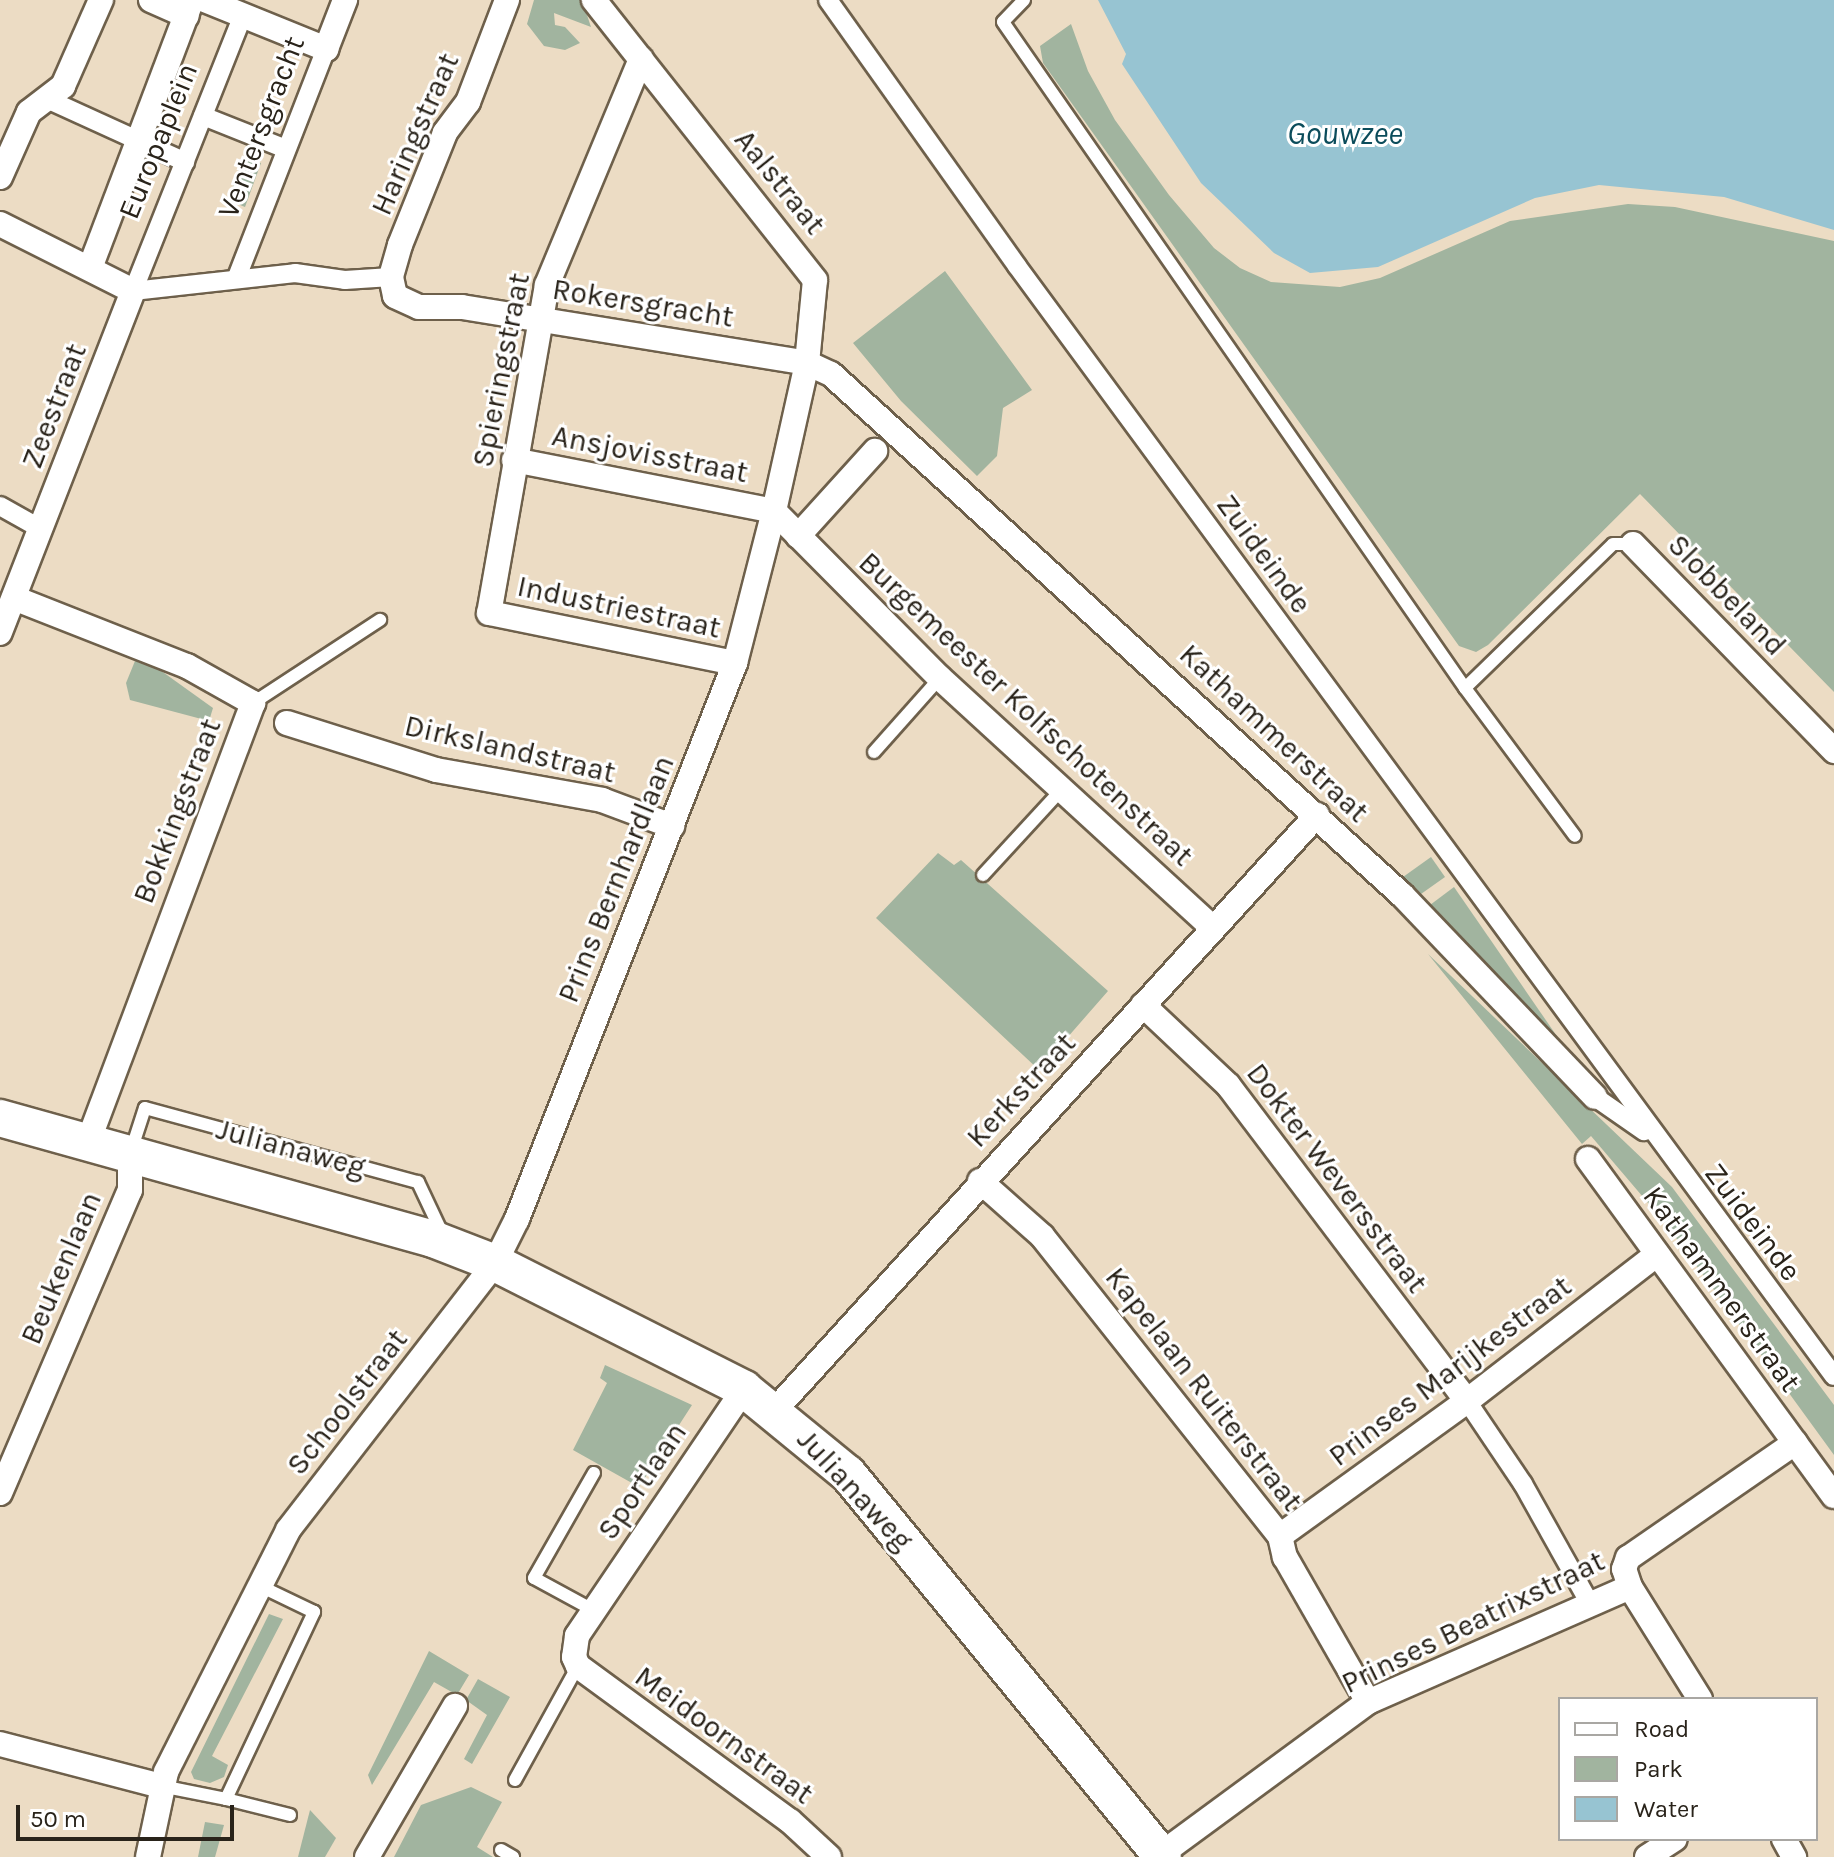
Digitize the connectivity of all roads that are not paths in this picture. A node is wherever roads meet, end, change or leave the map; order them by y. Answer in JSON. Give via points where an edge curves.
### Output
{"nodes":[{"id":1,"x":101,"y":0,"type":"edge"},
{"id":2,"x":151,"y":0,"type":"edge"},
{"id":3,"x":345,"y":0,"type":"edge"},
{"id":4,"x":507,"y":0,"type":"edge"},
{"id":5,"x":594,"y":0,"type":"edge"},
{"id":6,"x":828,"y":0,"type":"edge"},
{"id":7,"x":1024,"y":0,"type":"edge"},
{"id":8,"x":195,"y":5,"type":"edge"},
{"id":9,"x":243,"y":15,"type":"junction"},
{"id":10,"x":326,"y":49,"type":"junction"},
{"id":11,"x":641,"y":59,"type":"junction"},
{"id":12,"x":47,"y":99,"type":"junction"},
{"id":13,"x":203,"y":116,"type":"junction"},
{"id":14,"x":138,"y":142,"type":"junction"},
{"id":15,"x":286,"y":149,"type":"junction"},
{"id":16,"x":185,"y":162,"type":"junction"},
{"id":17,"x":0,"y":177,"type":"edge"},
{"id":18,"x":0,"y":224,"type":"edge"},
{"id":19,"x":90,"y":268,"type":"junction"},
{"id":20,"x":237,"y":277,"type":"junction"},
{"id":21,"x":391,"y":277,"type":"junction"},
{"id":22,"x":133,"y":291,"type":"junction"},
{"id":23,"x":539,"y":319,"type":"junction"},
{"id":24,"x":807,"y":363,"type":"junction"},
{"id":25,"x":875,"y":451,"type":"dead end"},
{"id":26,"x":514,"y":460,"type":"junction"},
{"id":27,"x":0,"y":506,"type":"edge"},
{"id":28,"x":774,"y":511,"type":"junction"},
{"id":29,"x":41,"y":529,"type":"junction"},
{"id":30,"x":798,"y":536,"type":"junction"},
{"id":31,"x":1633,"y":544,"type":"joint"},
{"id":32,"x":14,"y":598,"type":"junction"},
{"id":33,"x":489,"y":613,"type":"joint"},
{"id":34,"x":380,"y":620,"type":"dead end"},
{"id":35,"x":0,"y":633,"type":"edge"},
{"id":36,"x":735,"y":663,"type":"junction"},
{"id":37,"x":940,"y":678,"type":"junction"},
{"id":38,"x":1465,"y":688,"type":"junction"},
{"id":39,"x":253,"y":703,"type":"junction"},
{"id":40,"x":287,"y":723,"type":"dead end"},
{"id":41,"x":1834,"y":751,"type":"edge"},
{"id":42,"x":874,"y":752,"type":"dead end"},
{"id":43,"x":1062,"y":789,"type":"junction"},
{"id":44,"x":1317,"y":815,"type":"junction"},
{"id":45,"x":672,"y":826,"type":"junction"},
{"id":46,"x":1575,"y":836,"type":"dead end"},
{"id":47,"x":983,"y":875,"type":"dead end"},
{"id":48,"x":1212,"y":927,"type":"junction"},
{"id":49,"x":1143,"y":1005,"type":"junction"},
{"id":50,"x":1595,"y":1097,"type":"joint"},
{"id":51,"x":0,"y":1118,"type":"edge"},
{"id":52,"x":1657,"y":1139,"type":"junction"},
{"id":53,"x":88,"y":1143,"type":"junction"},
{"id":54,"x":130,"y":1155,"type":"junction"},
{"id":55,"x":1588,"y":1159,"type":"dead end"},
{"id":56,"x":980,"y":1181,"type":"junction"},
{"id":57,"x":448,"y":1245,"type":"junction"},
{"id":58,"x":1657,"y":1254,"type":"junction"},
{"id":59,"x":485,"y":1276,"type":"junction"},
{"id":60,"x":1834,"y":1376,"type":"edge"},
{"id":61,"x":744,"y":1389,"type":"junction"},
{"id":62,"x":1467,"y":1401,"type":"junction"},
{"id":63,"x":775,"y":1410,"type":"junction"},
{"id":64,"x":1795,"y":1443,"type":"junction"},
{"id":65,"x":594,"y":1473,"type":"dead end"},
{"id":66,"x":0,"y":1493,"type":"edge"},
{"id":67,"x":1834,"y":1496,"type":"edge"},
{"id":68,"x":1280,"y":1536,"type":"junction"},
{"id":69,"x":258,"y":1585,"type":"junction"},
{"id":70,"x":1630,"y":1587,"type":"junction"},
{"id":71,"x":1590,"y":1604,"type":"junction"},
{"id":72,"x":593,"y":1610,"type":"junction"},
{"id":73,"x":578,"y":1666,"type":"junction"},
{"id":74,"x":1699,"y":1697,"type":"edge"},
{"id":75,"x":1368,"y":1702,"type":"junction"},
{"id":76,"x":455,"y":1706,"type":"dead end"},
{"id":77,"x":0,"y":1744,"type":"edge"},
{"id":78,"x":515,"y":1780,"type":"dead end"},
{"id":79,"x":161,"y":1786,"type":"junction"},
{"id":80,"x":226,"y":1799,"type":"junction"},
{"id":81,"x":290,"y":1815,"type":"dead end"},
{"id":82,"x":1672,"y":1841,"type":"edge"},
{"id":83,"x":501,"y":1850,"type":"dead end"},
{"id":84,"x":1162,"y":1856,"type":"edge"},
{"id":85,"x":148,"y":1857,"type":"edge"},
{"id":86,"x":367,"y":1857,"type":"edge"},
{"id":87,"x":513,"y":1857,"type":"edge"},
{"id":88,"x":829,"y":1857,"type":"edge"},
{"id":89,"x":1647,"y":1857,"type":"edge"}],
"edges":[{"from":1,"to":12,"type":"street","via":[[63,86]]},
{"from":2,"to":8,"type":"street"},
{"from":3,"to":10,"type":"street","name":"Ventersgracht"},
{"from":4,"to":21,"type":"street","name":"Haringstraat","via":[[468,102],[445,133]]},
{"from":5,"to":11,"type":"street","name":"Aalstraat"},
{"from":6,"to":52,"type":"street","name":"Zuideinde"},
{"from":7,"to":38,"type":"lane","via":[[1003,22]]},
{"from":8,"to":9,"type":"street"},
{"from":8,"to":14,"type":"street"},
{"from":9,"to":10,"type":"street"},
{"from":9,"to":13,"type":"street","name":"Europaplein"},
{"from":10,"to":15,"type":"street","name":"Ventersgracht"},
{"from":11,"to":23,"type":"street","name":"Spieringstraat","via":[[547,285]]},
{"from":11,"to":24,"type":"street","name":"Aalstraat","via":[[811,271],[817,289]]},
{"from":12,"to":14,"type":"street"},
{"from":12,"to":17,"type":"street","via":[[29,112]]},
{"from":13,"to":15,"type":"street"},
{"from":13,"to":16,"type":"street","name":"Europaplein"},
{"from":14,"to":16,"type":"street"},
{"from":14,"to":19,"type":"street"},
{"from":15,"to":20,"type":"street","name":"Ventersgracht"},
{"from":16,"to":22,"type":"street","name":"Europaplein"},
{"from":18,"to":19,"type":"street"},
{"from":19,"to":22,"type":"street"},
{"from":20,"to":21,"type":"street"},
{"from":20,"to":22,"type":"street"},
{"from":21,"to":23,"type":"street","name":"Rokersgracht","via":[[395,296],[406,304]]},
{"from":22,"to":29,"type":"street","name":"Zeestraat"},
{"from":23,"to":24,"type":"street","name":"Rokersgracht"},
{"from":23,"to":26,"type":"street","name":"Spieringstraat"},
{"from":24,"to":28,"type":"street","name":"Aalstraat"},
{"from":24,"to":44,"type":"street","name":"Kathammerstraat","via":[[831,374],[896,429]]},
{"from":25,"to":30,"type":"street"},
{"from":26,"to":28,"type":"street","name":"Ansjovisstraat"},
{"from":26,"to":33,"type":"street","name":"Spieringstraat"},
{"from":27,"to":29,"type":"street"},
{"from":28,"to":30,"type":"street","name":"Burgemeester Kolfschotenstraat"},
{"from":28,"to":36,"type":"street","name":"Prins Bernhardlaan"},
{"from":29,"to":32,"type":"street","name":"Zeestraat"},
{"from":30,"to":37,"type":"street","name":"Burgemeester Kolfschotenstraat"},
{"from":31,"to":38,"type":"lane","name":"Slobbeland","via":[[1613,544]]},
{"from":31,"to":41,"type":"street","name":"Slobbeland"},
{"from":32,"to":35,"type":"street","name":"Zeestraat"},
{"from":32,"to":39,"type":"street","name":"Bokkingstraat","via":[[187,666]]},
{"from":33,"to":36,"type":"street","name":"Industriestraat"},
{"from":34,"to":39,"type":"lane"},
{"from":36,"to":45,"type":"street","name":"Prins Bernhardlaan"},
{"from":37,"to":42,"type":"lane"},
{"from":37,"to":43,"type":"street","name":"Burgemeester Kolfschotenstraat"},
{"from":38,"to":46,"type":"lane"},
{"from":39,"to":53,"type":"street","name":"Bokkingstraat"},
{"from":40,"to":45,"type":"street","name":"Dirkslandstraat","via":[[436,770],[602,800]]},
{"from":43,"to":47,"type":"lane"},
{"from":43,"to":48,"type":"street","name":"Burgemeester Kolfschotenstraat"},
{"from":44,"to":48,"type":"street","name":"Kerkstraat"},
{"from":44,"to":50,"type":"street","name":"Kathammerstraat","via":[[1402,895]]},
{"from":45,"to":59,"type":"street","name":"Prins Bernhardlaan","via":[[517,1219]]},
{"from":48,"to":49,"type":"street","name":"Kerkstraat"},
{"from":49,"to":56,"type":"street","name":"Kerkstraat"},
{"from":49,"to":62,"type":"street","name":"Dokter Weversstraat","via":[[1228,1085]]},
{"from":50,"to":52,"type":"street","name":"Zuideinde"},
{"from":51,"to":53,"type":"main road","name":"Julianaweg"},
{"from":52,"to":60,"type":"street","name":"Zuideinde"},
{"from":53,"to":54,"type":"main road","name":"Julianaweg"},
{"from":54,"to":57,"type":"main road","name":"Julianaweg"},
{"from":54,"to":57,"type":"lane","name":"Julianaweg","via":[[145,1108],[418,1182]]},
{"from":54,"to":66,"type":"street","name":"Beukenlaan","via":[[130,1190]]},
{"from":55,"to":58,"type":"street","name":"Kathammerstraat"},
{"from":56,"to":63,"type":"street","name":"Kerkstraat"},
{"from":56,"to":68,"type":"street","name":"Kapelaan Ruiterstraat","via":[[1042,1236]]},
{"from":57,"to":59,"type":"main road","name":"Julianaweg"},
{"from":58,"to":62,"type":"street","name":"Prinses Marijkestraat"},
{"from":58,"to":64,"type":"street","name":"Kathammerstraat"},
{"from":59,"to":61,"type":"main road","name":"Julianaweg"},
{"from":59,"to":69,"type":"street","name":"Schoolstraat","via":[[288,1530]]},
{"from":61,"to":63,"type":"main road","name":"Julianaweg"},
{"from":61,"to":72,"type":"street","name":"Sportlaan"},
{"from":62,"to":68,"type":"street","name":"Prinses Marijkestraat"},
{"from":62,"to":71,"type":"street","via":[[1523,1484]]},
{"from":63,"to":84,"type":"main road","name":"Julianaweg","via":[[848,1474]]},
{"from":64,"to":67,"type":"street","name":"Kathammerstraat"},
{"from":64,"to":70,"type":"street","name":"Prinses Beatrixstraat","via":[[1635,1550],[1624,1569]]},
{"from":65,"to":72,"type":"lane","name":"Sportlaan","via":[[534,1578]]},
{"from":68,"to":75,"type":"street","name":"Kapelaan Ruiterstraat","via":[[1285,1557]]},
{"from":69,"to":79,"type":"street","name":"Schoolstraat"},
{"from":69,"to":80,"type":"lane","via":[[314,1612]]},
{"from":70,"to":71,"type":"street","name":"Prinses Beatrixstraat"},
{"from":70,"to":74,"type":"street"},
{"from":71,"to":75,"type":"street","name":"Prinses Beatrixstraat"},
{"from":72,"to":73,"type":"street","name":"Sportlaan","via":[[572,1646]]},
{"from":73,"to":78,"type":"lane","name":"Sportlaan"},
{"from":73,"to":88,"type":"street","name":"Meidoornstraat","via":[[790,1821]]},
{"from":75,"to":84,"type":"street","name":"Prinses Beatrixstraat"},
{"from":76,"to":86,"type":"street"},
{"from":77,"to":79,"type":"street"},
{"from":79,"to":80,"type":"lane"},
{"from":79,"to":85,"type":"street","name":"Schoolstraat"},
{"from":80,"to":81,"type":"lane"},
{"from":82,"to":89,"type":"street"},
{"from":83,"to":87,"type":"lane"}]}
